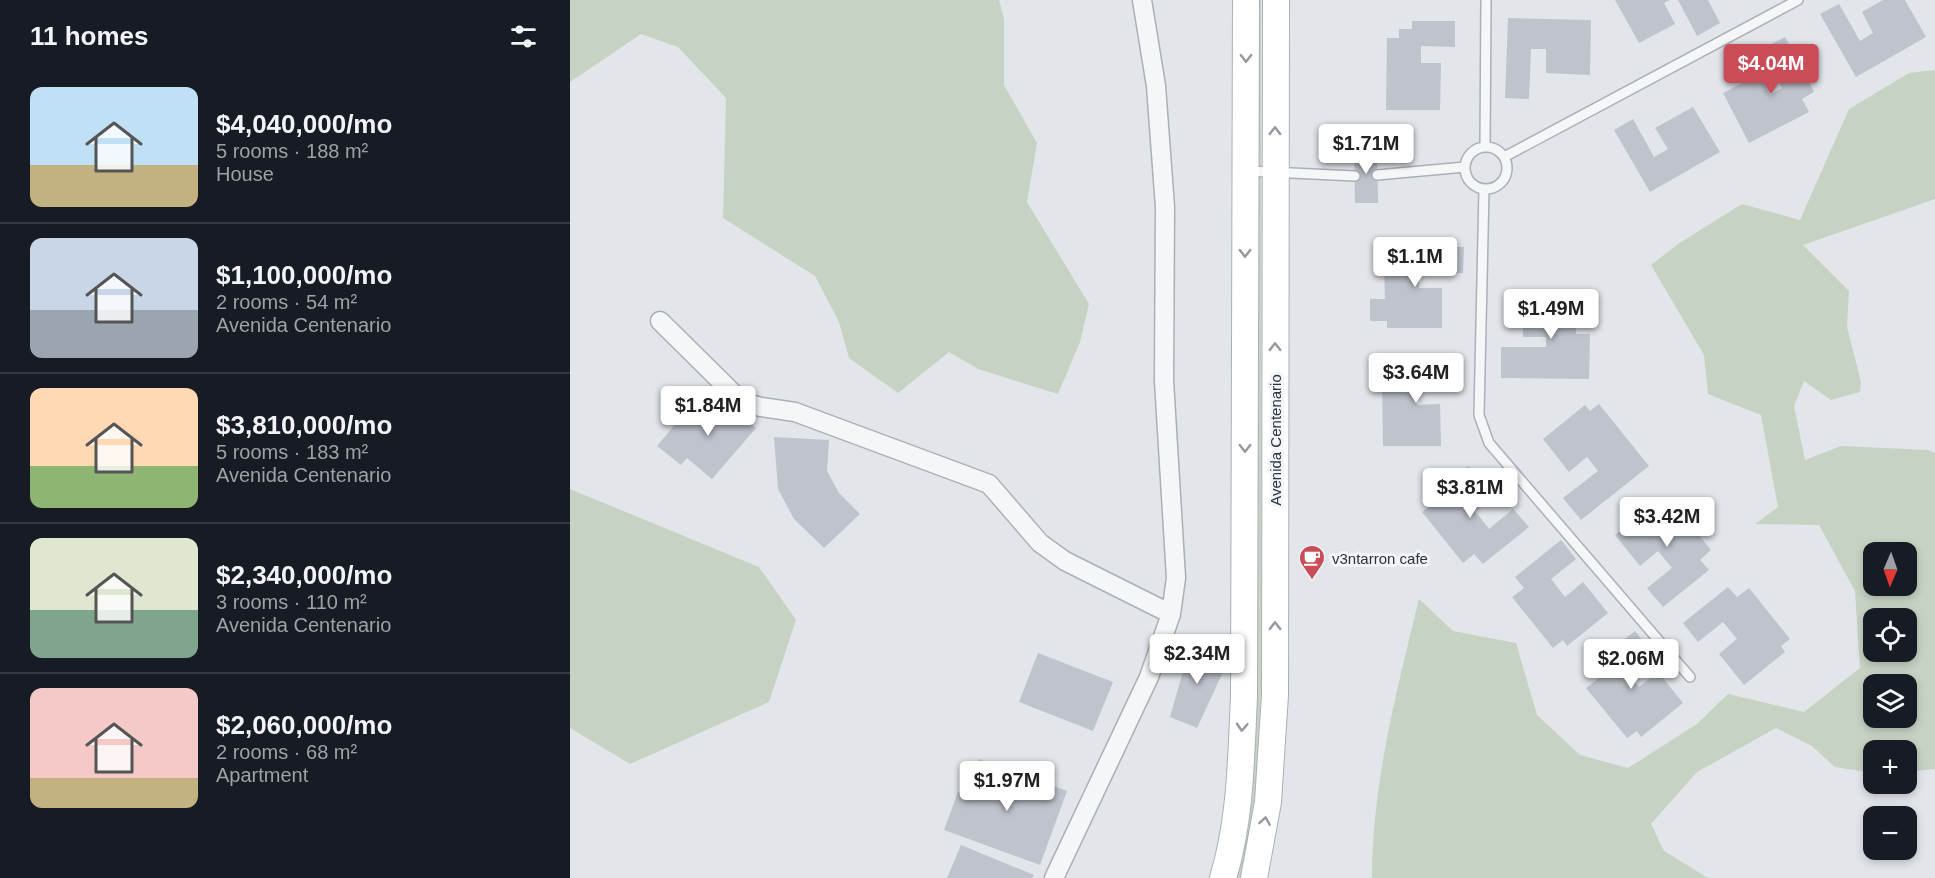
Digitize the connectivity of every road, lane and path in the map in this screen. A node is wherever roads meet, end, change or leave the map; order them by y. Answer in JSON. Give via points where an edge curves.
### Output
{"nodes":[{"id":1,"x":1142,"y":0,"type":"edge"},
{"id":2,"x":1246,"y":0,"type":"edge"},
{"id":3,"x":1276,"y":0,"type":"edge"},
{"id":4,"x":1486,"y":0,"type":"edge"},
{"id":5,"x":1798,"y":0,"type":"edge"},
{"id":6,"x":1485,"y":147,"type":"junction"},
{"id":7,"x":1504,"y":157,"type":"junction"},
{"id":8,"x":1465,"y":167,"type":"junction"},
{"id":9,"x":1245,"y":171,"type":"junction"},
{"id":10,"x":1275,"y":171,"type":"junction"},
{"id":11,"x":1377,"y":175,"type":"dead end"},
{"id":12,"x":1355,"y":176,"type":"dead end"},
{"id":13,"x":1484,"y":189,"type":"junction"},
{"id":14,"x":660,"y":321,"type":"dead end"},
{"id":15,"x":1171,"y":614,"type":"junction"},
{"id":16,"x":1690,"y":677,"type":"dead end"},
{"id":17,"x":1054,"y":878,"type":"edge"},
{"id":18,"x":1223,"y":878,"type":"edge"},
{"id":19,"x":1254,"y":878,"type":"edge"}],
"edges":[{"from":1,"to":15,"type":"street","via":[[1156,86],[1165,207],[1164,381],[1176,578]]},
{"from":2,"to":9,"type":"main road","one_way":true},
{"from":10,"to":3,"type":"main road","name":"Avenida Centenario","one_way":true},
{"from":4,"to":6,"type":"lane"},
{"from":5,"to":7,"type":"lane"},
{"from":6,"to":7,"type":"lane"},
{"from":6,"to":8,"type":"lane","via":[[1475,150]]},
{"from":7,"to":13,"type":"lane","via":[[1507,169],[1503,179],[1493,188]]},
{"from":8,"to":11,"type":"lane"},
{"from":8,"to":13,"type":"lane","via":[[1472,184]]},
{"from":9,"to":10,"type":"lane"},
{"from":9,"to":18,"type":"main road","one_way":true,"via":[[1244,697],[1239,798]]},
{"from":10,"to":12,"type":"lane"},
{"from":19,"to":10,"type":"main road","name":"Avenida Centenario","one_way":true,"via":[[1268,802],[1275,695]]},
{"from":13,"to":16,"type":"lane","via":[[1479,415],[1483,430],[1489,443]]},
{"from":14,"to":15,"type":"street","via":[[742,402],[795,412],[988,484],[1040,543],[1065,561]]},
{"from":15,"to":17,"type":"street","via":[[1149,676]]}]}
